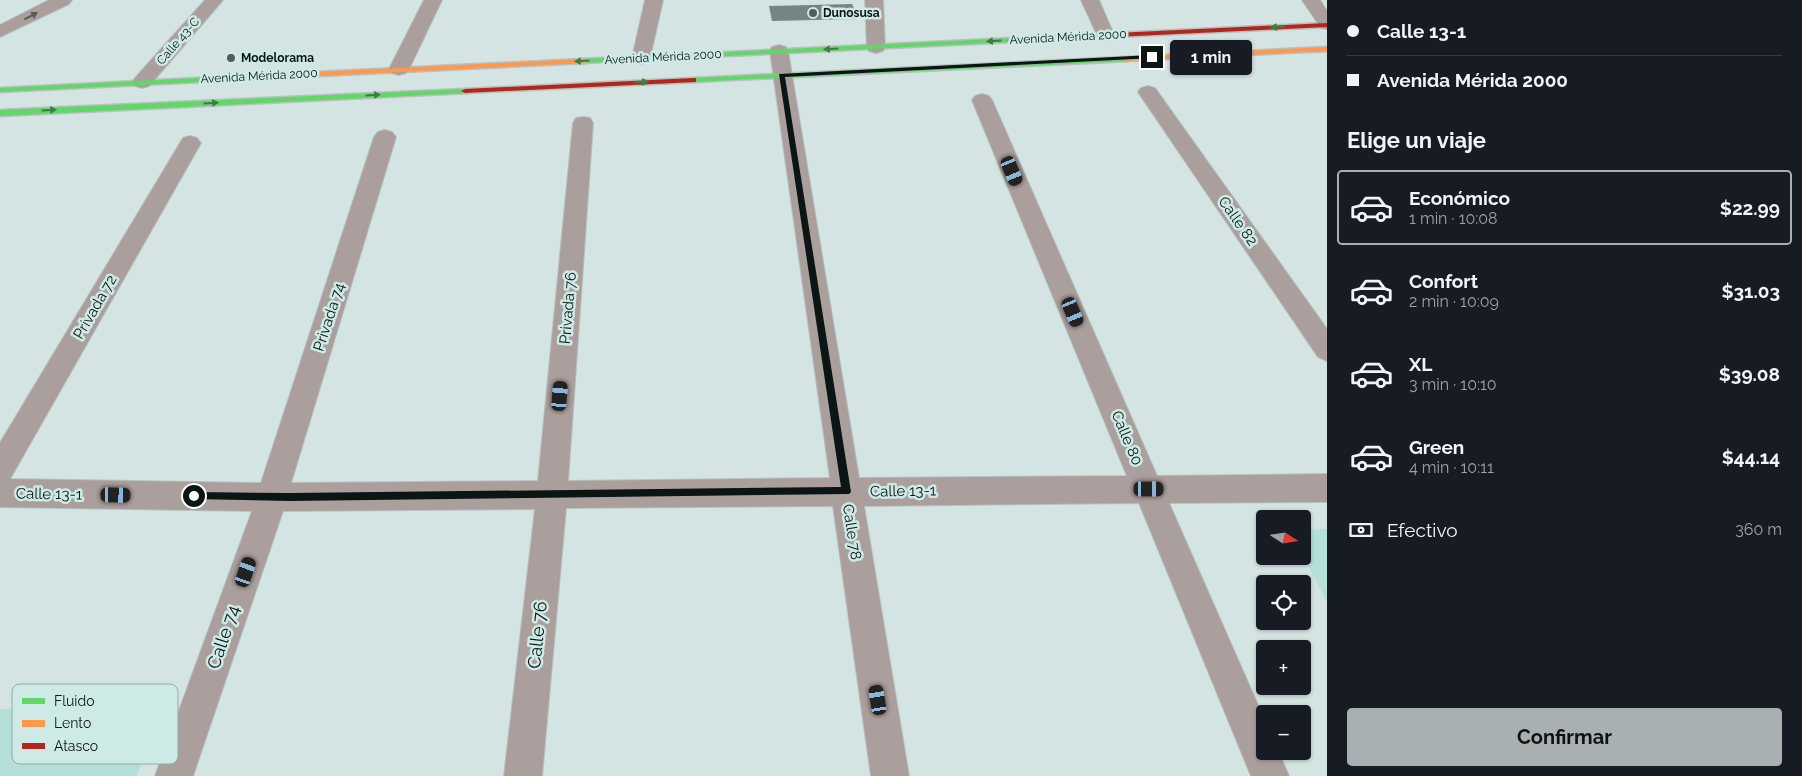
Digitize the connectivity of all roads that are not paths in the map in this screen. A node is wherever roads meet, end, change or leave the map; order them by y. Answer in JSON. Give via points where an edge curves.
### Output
{"nodes":[{"id":1,"x":63,"y":0,"type":"edge"},
{"id":2,"x":214,"y":0,"type":"edge"},
{"id":3,"x":434,"y":0,"type":"edge"},
{"id":4,"x":654,"y":0,"type":"edge"},
{"id":5,"x":874,"y":0,"type":"edge"},
{"id":6,"x":1090,"y":0,"type":"edge"},
{"id":7,"x":1311,"y":0,"type":"edge"},
{"id":8,"x":1327,"y":24,"type":"edge"},
{"id":9,"x":0,"y":32,"type":"edge"},
{"id":10,"x":1105,"y":35,"type":"junction"},
{"id":11,"x":876,"y":46,"type":"junction"},
{"id":12,"x":1327,"y":49,"type":"edge"},
{"id":13,"x":641,"y":58,"type":"junction"},
{"id":14,"x":780,"y":63,"type":"junction"},
{"id":15,"x":399,"y":69,"type":"junction"},
{"id":16,"x":142,"y":82,"type":"junction"},
{"id":17,"x":0,"y":90,"type":"edge"},
{"id":18,"x":1148,"y":92,"type":"dead end"},
{"id":19,"x":982,"y":100,"type":"dead end"},
{"id":20,"x":0,"y":113,"type":"edge"},
{"id":21,"x":583,"y":123,"type":"dead end"},
{"id":22,"x":385,"y":137,"type":"dead end"},
{"id":23,"x":190,"y":143,"type":"dead end"},
{"id":24,"x":1327,"y":350,"type":"edge"},
{"id":25,"x":0,"y":470,"type":"edge"},
{"id":26,"x":1327,"y":488,"type":"edge"},
{"id":27,"x":1149,"y":489,"type":"junction"},
{"id":28,"x":846,"y":492,"type":"junction"},
{"id":29,"x":0,"y":494,"type":"edge"},
{"id":30,"x":552,"y":494,"type":"junction"},
{"id":31,"x":272,"y":497,"type":"junction"},
{"id":32,"x":174,"y":776,"type":"edge"},
{"id":33,"x":522,"y":776,"type":"edge"},
{"id":34,"x":890,"y":776,"type":"edge"},
{"id":35,"x":1270,"y":776,"type":"edge"}],
"edges":[{"from":9,"to":1,"type":"street","one_way":true},
{"from":2,"to":16,"type":"street","name":"Calle 43-C"},
{"from":3,"to":15,"type":"street"},
{"from":4,"to":13,"type":"street"},
{"from":5,"to":11,"type":"street"},
{"from":6,"to":10,"type":"street"},
{"from":7,"to":8,"type":"street"},
{"from":8,"to":10,"type":"main road","name":"Avenida Mérida 2000","one_way":true},
{"from":10,"to":11,"type":"main road","name":"Avenida Mérida 2000","one_way":true},
{"from":11,"to":14,"type":"main road","name":"Avenida Mérida 2000","one_way":true},
{"from":12,"to":14,"type":"main road","name":"Avenida Mérida 2000"},
{"from":13,"to":14,"type":"main road","name":"Avenida Mérida 2000"},
{"from":13,"to":15,"type":"main road","name":"Avenida Mérida 2000","one_way":true},
{"from":20,"to":14,"type":"main road","name":"Avenida Mérida 2000","one_way":true},
{"from":14,"to":28,"type":"street","name":"Calle 78"},
{"from":15,"to":16,"type":"main road","name":"Avenida Mérida 2000"},
{"from":16,"to":17,"type":"main road","name":"Avenida Mérida 2000"},
{"from":18,"to":24,"type":"street","name":"Calle 82"},
{"from":19,"to":27,"type":"street","name":"Calle 80"},
{"from":21,"to":30,"type":"street","name":"Privada 76"},
{"from":22,"to":31,"type":"street","name":"Privada 74"},
{"from":23,"to":25,"type":"street","name":"Privada 72"},
{"from":26,"to":27,"type":"street","name":"Calle 13-1"},
{"from":27,"to":28,"type":"street","name":"Calle 13-1"},
{"from":27,"to":35,"type":"street","name":"Calle 80"},
{"from":28,"to":30,"type":"street","name":"Calle 13-1"},
{"from":28,"to":34,"type":"street","name":"Calle 78"},
{"from":29,"to":31,"type":"street","name":"Calle 13-1"},
{"from":30,"to":31,"type":"street","name":"Calle 13-1"},
{"from":30,"to":33,"type":"street","name":"Calle 76"},
{"from":31,"to":32,"type":"street","name":"Calle 74"}]}
